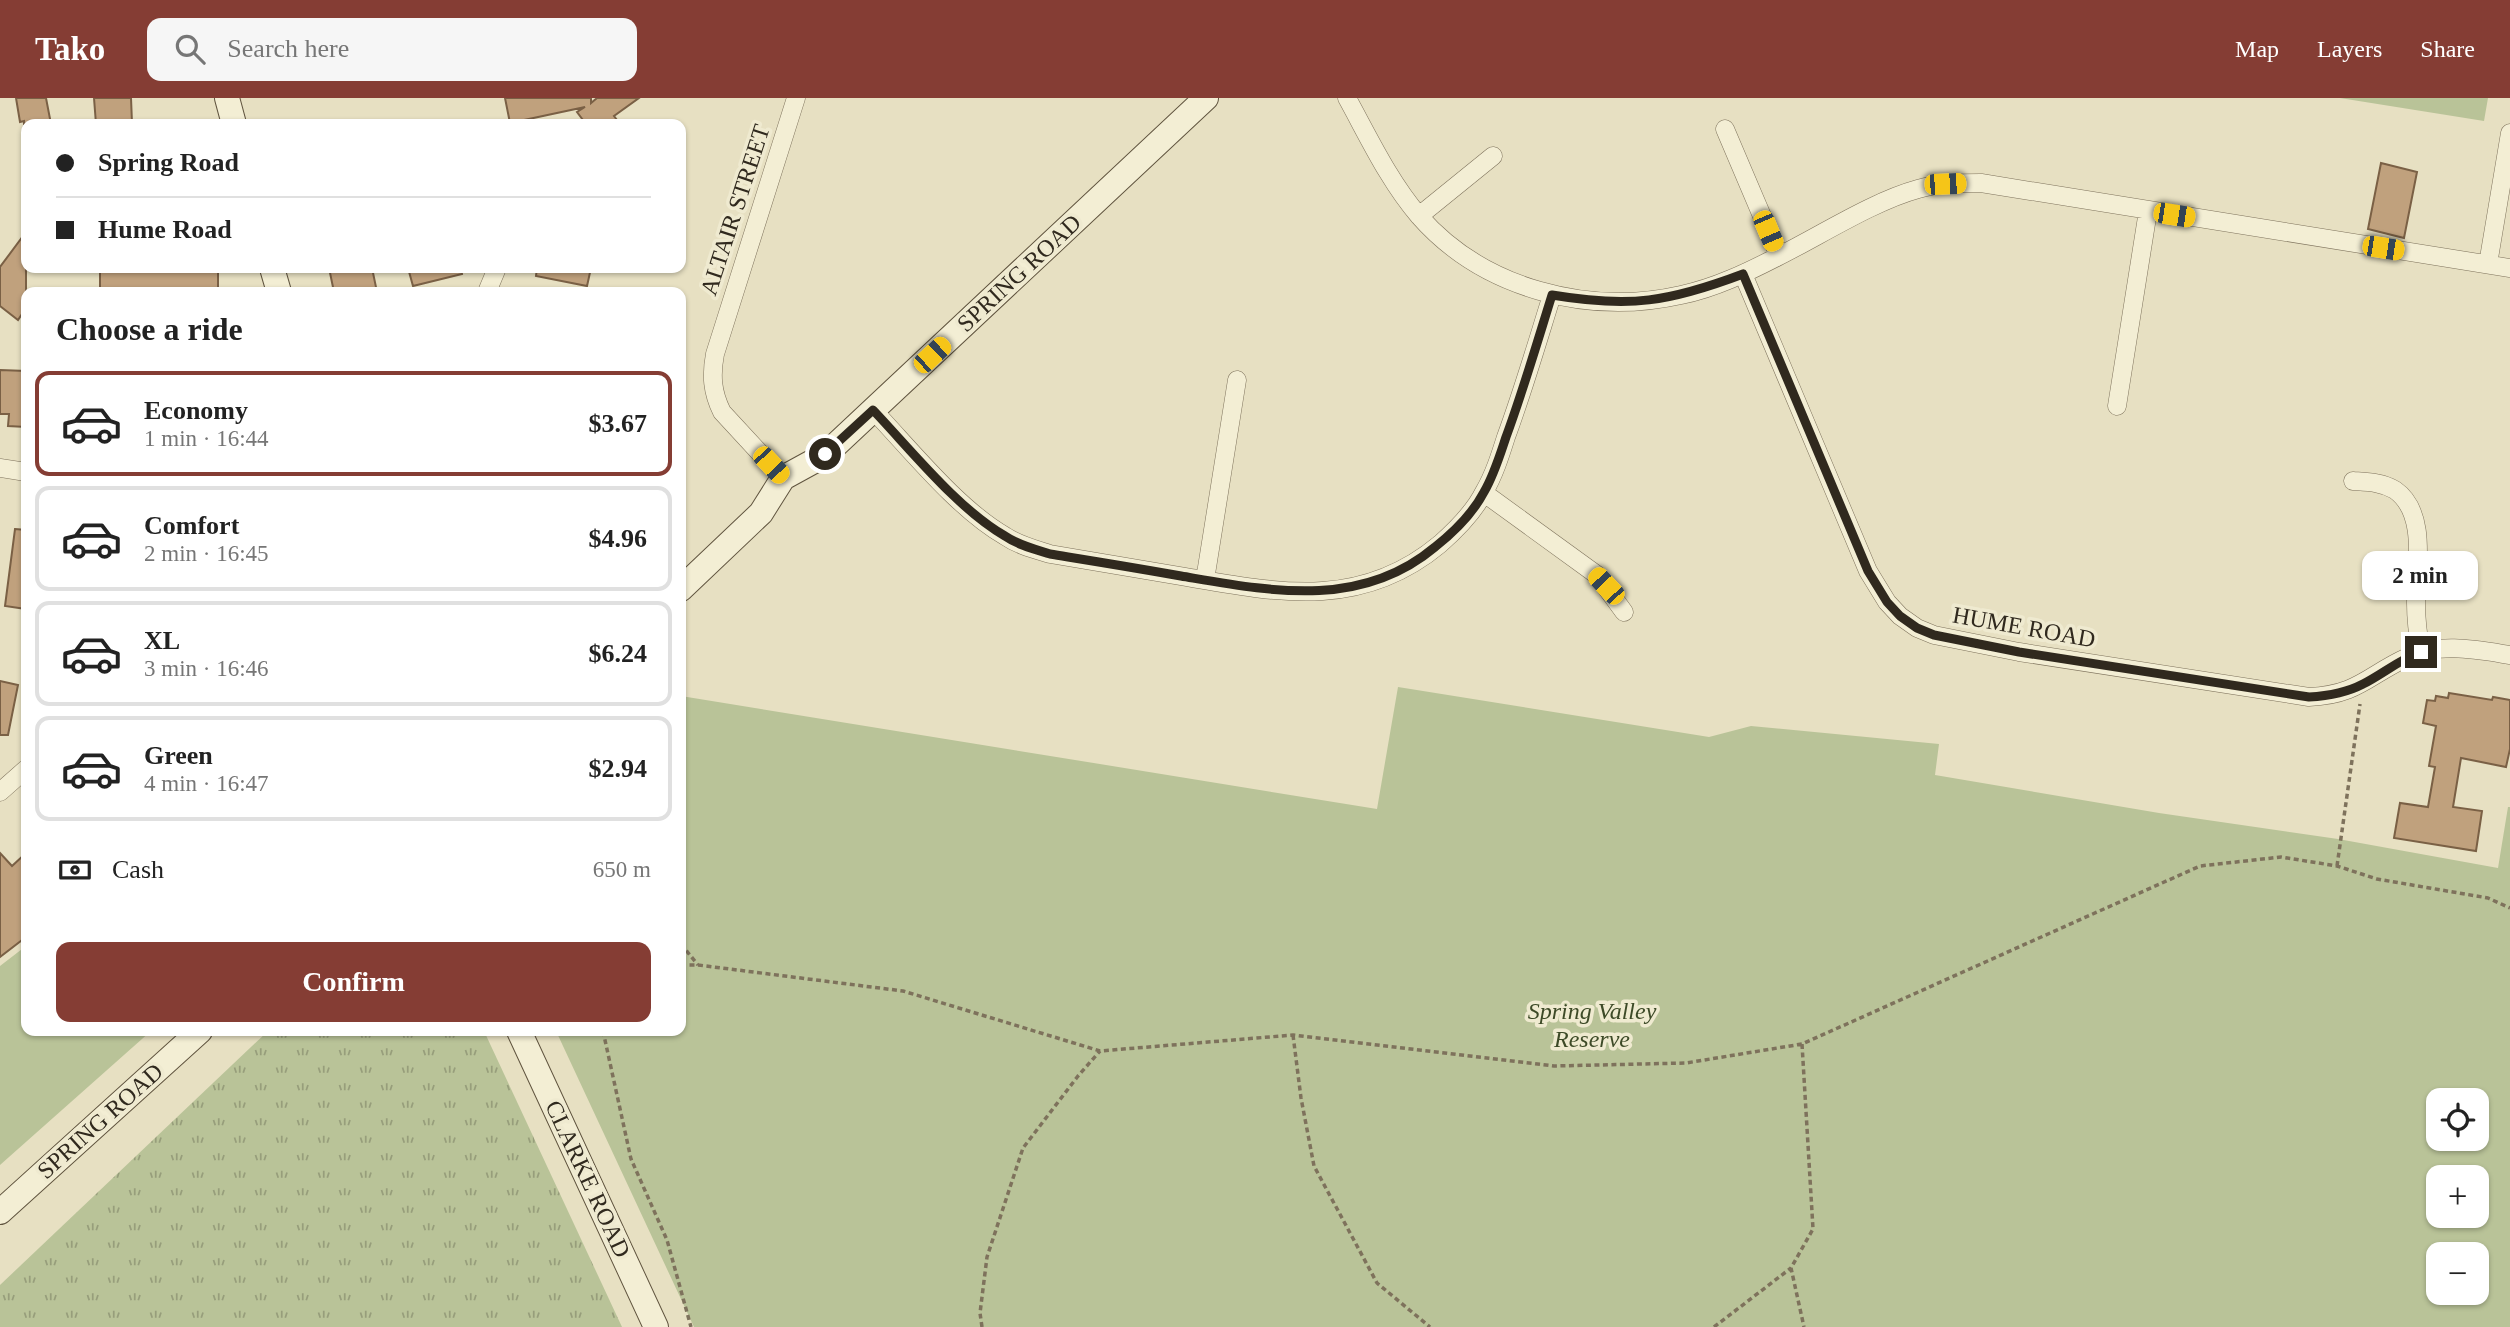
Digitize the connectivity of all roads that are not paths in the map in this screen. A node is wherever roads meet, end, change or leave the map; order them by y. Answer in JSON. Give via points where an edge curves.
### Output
{"nodes":[{"id":1,"x":227,"y":98,"type":"edge"},
{"id":2,"x":796,"y":98,"type":"edge"},
{"id":3,"x":1206,"y":98,"type":"edge"},
{"id":4,"x":1348,"y":98,"type":"edge"},
{"id":5,"x":233,"y":119,"type":"edge"},
{"id":6,"x":1726,"y":129,"type":"dead end"},
{"id":7,"x":2510,"y":133,"type":"edge"},
{"id":8,"x":1493,"y":156,"type":"dead end"},
{"id":9,"x":2148,"y":211,"type":"junction"},
{"id":10,"x":1419,"y":216,"type":"junction"},
{"id":11,"x":1779,"y":256,"type":"junction"},
{"id":12,"x":2488,"y":264,"type":"junction"},
{"id":13,"x":2510,"y":268,"type":"edge"},
{"id":14,"x":1743,"y":274,"type":"junction"},
{"id":15,"x":1552,"y":295,"type":"junction"},
{"id":16,"x":1237,"y":380,"type":"dead end"},
{"id":17,"x":2117,"y":406,"type":"dead end"},
{"id":18,"x":873,"y":410,"type":"junction"},
{"id":19,"x":0,"y":468,"type":"edge"},
{"id":20,"x":21,"y":471,"type":"edge"},
{"id":21,"x":783,"y":478,"type":"junction"},
{"id":22,"x":2353,"y":481,"type":"dead end"},
{"id":23,"x":1484,"y":493,"type":"junction"},
{"id":24,"x":1205,"y":580,"type":"junction"},
{"id":25,"x":686,"y":584,"type":"edge"},
{"id":26,"x":1624,"y":612,"type":"dead end"},
{"id":27,"x":2421,"y":652,"type":"junction"},
{"id":28,"x":2510,"y":655,"type":"edge"},
{"id":29,"x":21,"y":773,"type":"edge"},
{"id":30,"x":0,"y":792,"type":"edge"},
{"id":31,"x":194,"y":1036,"type":"edge"},
{"id":32,"x":521,"y":1036,"type":"edge"},
{"id":33,"x":0,"y":1212,"type":"edge"},
{"id":34,"x":656,"y":1327,"type":"edge"}],
"edges":[{"from":1,"to":5,"type":"street"},
{"from":2,"to":21,"type":"street","name":"ALTAIR STREET","via":[[715,354],[712,378],[722,412]]},
{"from":3,"to":18,"type":"street","name":"SPRING ROAD"},
{"from":4,"to":10,"type":"street","via":[[1398,189]]},
{"from":6,"to":11,"type":"street"},
{"from":7,"to":12,"type":"street"},
{"from":8,"to":10,"type":"street"},
{"from":9,"to":11,"type":"street","via":[[1981,183],[1945,184],[1897,196]]},
{"from":9,"to":12,"type":"street"},
{"from":9,"to":17,"type":"street"},
{"from":10,"to":15,"type":"street","via":[[1484,268]]},
{"from":11,"to":14,"type":"street"},
{"from":12,"to":13,"type":"street"},
{"from":14,"to":15,"type":"street","via":[[1683,295],[1642,302],[1605,303]]},
{"from":14,"to":27,"type":"street","name":"HUME ROAD","via":[[1868,571],[1887,602],[1909,623],[1951,639],[2292,696],[2325,696],[2362,685]]},
{"from":15,"to":23,"type":"street","via":[[1516,411]]},
{"from":16,"to":24,"type":"street"},
{"from":18,"to":21,"type":"street","name":"SPRING ROAD","via":[[825,454]]},
{"from":18,"to":24,"type":"street","via":[[971,512],[1006,537],[1050,554]]},
{"from":19,"to":20,"type":"street"},
{"from":21,"to":25,"type":"street","name":"SPRING ROAD","via":[[765,508]]},
{"from":22,"to":27,"type":"street","via":[[2386,486],[2411,510],[2416,531]]},
{"from":23,"to":24,"type":"street","via":[[1445,539],[1406,569],[1379,581],[1320,592]]},
{"from":23,"to":26,"type":"street","via":[[1597,575]]},
{"from":27,"to":28,"type":"street","name":"HUME ROAD","via":[[2477,650]]},
{"from":29,"to":30,"type":"street"},
{"from":31,"to":33,"type":"street","name":"SPRING ROAD"},
{"from":32,"to":34,"type":"street","name":"CLARKE ROAD"}]}
